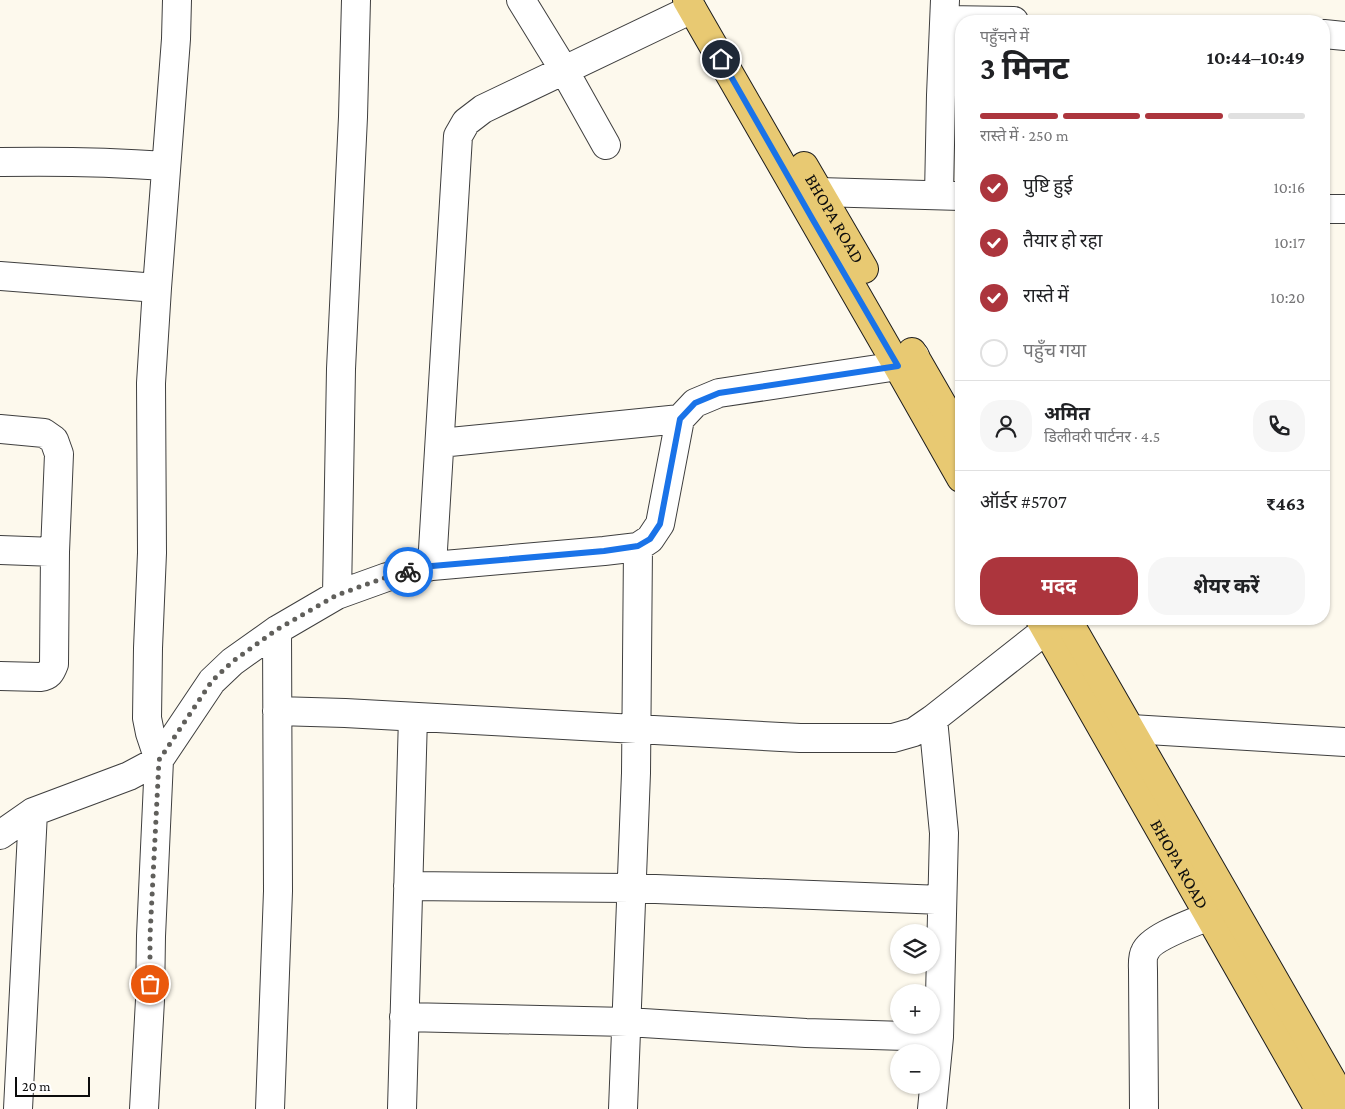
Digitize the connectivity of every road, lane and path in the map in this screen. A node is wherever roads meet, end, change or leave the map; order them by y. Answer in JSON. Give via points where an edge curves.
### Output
{"nodes":[{"id":1,"x":177,"y":0,"type":"edge"},
{"id":2,"x":356,"y":0,"type":"edge"},
{"id":3,"x":521,"y":0,"type":"edge"},
{"id":4,"x":696,"y":3,"type":"edge"},
{"id":5,"x":945,"y":10,"type":"edge"},
{"id":6,"x":976,"y":15,"type":"edge"},
{"id":7,"x":1330,"y":35,"type":"edge"},
{"id":8,"x":1345,"y":36,"type":"edge"},
{"id":9,"x":564,"y":70,"type":"junction"},
{"id":10,"x":606,"y":145,"type":"dead end"},
{"id":11,"x":0,"y":162,"type":"edge"},
{"id":12,"x":166,"y":166,"type":"junction"},
{"id":13,"x":819,"y":192,"type":"junction"},
{"id":14,"x":950,"y":195,"type":"edge"},
{"id":15,"x":1330,"y":208,"type":"edge"},
{"id":16,"x":1345,"y":209,"type":"edge"},
{"id":17,"x":0,"y":276,"type":"edge"},
{"id":18,"x":157,"y":288,"type":"junction"},
{"id":19,"x":906,"y":361,"type":"junction"},
{"id":20,"x":680,"y":419,"type":"junction"},
{"id":21,"x":0,"y":429,"type":"edge"},
{"id":22,"x":955,"y":429,"type":"edge"},
{"id":23,"x":440,"y":443,"type":"junction"},
{"id":24,"x":955,"y":465,"type":"edge"},
{"id":25,"x":638,"y":546,"type":"junction"},
{"id":26,"x":0,"y":550,"type":"edge"},
{"id":27,"x":55,"y":552,"type":"junction"},
{"id":28,"x":432,"y":566,"type":"junction"},
{"id":29,"x":337,"y":595,"type":"junction"},
{"id":30,"x":1047,"y":625,"type":"edge"},
{"id":31,"x":1053,"y":625,"type":"edge"},
{"id":32,"x":1053,"y":625,"type":"edge"},
{"id":33,"x":276,"y":630,"type":"junction"},
{"id":34,"x":0,"y":676,"type":"edge"},
{"id":35,"x":277,"y":711,"type":"junction"},
{"id":36,"x":413,"y":717,"type":"junction"},
{"id":37,"x":933,"y":719,"type":"junction"},
{"id":38,"x":636,"y":729,"type":"junction"},
{"id":39,"x":1131,"y":730,"type":"junction"},
{"id":40,"x":1345,"y":742,"type":"edge"},
{"id":41,"x":159,"y":760,"type":"junction"},
{"id":42,"x":33,"y":812,"type":"junction"},
{"id":43,"x":0,"y":835,"type":"edge"},
{"id":44,"x":408,"y":886,"type":"junction"},
{"id":45,"x":630,"y":888,"type":"junction"},
{"id":46,"x":942,"y":900,"type":"junction"},
{"id":47,"x":1209,"y":916,"type":"junction"},
{"id":48,"x":404,"y":1016,"type":"junction"},
{"id":49,"x":627,"y":1022,"type":"junction"},
{"id":50,"x":939,"y":1037,"type":"junction"},
{"id":51,"x":1345,"y":1103,"type":"edge"},
{"id":52,"x":18,"y":1109,"type":"edge"},
{"id":53,"x":144,"y":1109,"type":"edge"},
{"id":54,"x":270,"y":1109,"type":"edge"},
{"id":55,"x":402,"y":1109,"type":"edge"},
{"id":56,"x":623,"y":1109,"type":"edge"},
{"id":57,"x":932,"y":1109,"type":"edge"},
{"id":58,"x":1144,"y":1109,"type":"edge"},
{"id":59,"x":1319,"y":1109,"type":"edge"}],
"edges":[{"from":1,"to":12,"type":"street"},
{"from":2,"to":29,"type":"street","via":[[341,369]]},
{"from":3,"to":9,"type":"street"},
{"from":4,"to":9,"type":"street"},
{"from":4,"to":13,"type":"main road","name":"BHOPA ROAD"},
{"from":4,"to":19,"type":"main road","name":"BHOPA ROAD","via":[[813,220]]},
{"from":5,"to":6,"type":"street"},
{"from":5,"to":14,"type":"street","via":[[941,95]]},
{"from":7,"to":8,"type":"street"},
{"from":9,"to":10,"type":"street"},
{"from":9,"to":23,"type":"street","via":[[483,109],[466,122],[458,136]]},
{"from":11,"to":12,"type":"street","via":[[117,162]]},
{"from":12,"to":18,"type":"street"},
{"from":13,"to":14,"type":"street"},
{"from":13,"to":19,"type":"main road","name":"BHOPA ROAD"},
{"from":15,"to":16,"type":"street"},
{"from":17,"to":18,"type":"street"},
{"from":18,"to":41,"type":"street","via":[[151,384],[152,553],[147,718]]},
{"from":19,"to":20,"type":"street","via":[[719,393],[695,403]]},
{"from":19,"to":22,"type":"main road","name":"BHOPA ROAD"},
{"from":19,"to":24,"type":"main road","name":"BHOPA ROAD"},
{"from":20,"to":23,"type":"street"},
{"from":20,"to":25,"type":"street","via":[[660,524],[650,539]]},
{"from":21,"to":27,"type":"street","via":[[44,432],[54,440],[59,454]]},
{"from":23,"to":28,"type":"street"},
{"from":25,"to":28,"type":"street"},
{"from":25,"to":38,"type":"street"},
{"from":26,"to":27,"type":"street"},
{"from":27,"to":34,"type":"street","via":[[54,664],[51,672],[40,677]]},
{"from":28,"to":29,"type":"street","via":[[387,577]]},
{"from":29,"to":33,"type":"street"},
{"from":30,"to":37,"type":"street"},
{"from":31,"to":39,"type":"main road","name":"BHOPA ROAD"},
{"from":32,"to":47,"type":"main road","name":"BHOPA ROAD"},
{"from":33,"to":35,"type":"street"},
{"from":33,"to":41,"type":"street","via":[[212,681]]},
{"from":35,"to":36,"type":"street"},
{"from":35,"to":54,"type":"street","via":[[278,891]]},
{"from":36,"to":38,"type":"street"},
{"from":36,"to":44,"type":"street"},
{"from":37,"to":38,"type":"street","via":[[914,732],[893,738],[800,738]]},
{"from":37,"to":46,"type":"street","via":[[944,833]]},
{"from":38,"to":45,"type":"street"},
{"from":39,"to":40,"type":"street"},
{"from":39,"to":51,"type":"main road","name":"BHOPA ROAD"},
{"from":41,"to":42,"type":"street","via":[[129,776]]},
{"from":41,"to":53,"type":"street"},
{"from":42,"to":43,"type":"street"},
{"from":42,"to":52,"type":"street"},
{"from":44,"to":45,"type":"street"},
{"from":44,"to":48,"type":"street"},
{"from":45,"to":46,"type":"street"},
{"from":45,"to":49,"type":"street"},
{"from":46,"to":50,"type":"street"},
{"from":47,"to":58,"type":"street","via":[[1162,936],[1144,952]]},
{"from":47,"to":59,"type":"main road","name":"BHOPA ROAD"},
{"from":48,"to":49,"type":"street"},
{"from":48,"to":55,"type":"street"},
{"from":49,"to":50,"type":"street"},
{"from":49,"to":56,"type":"street"},
{"from":50,"to":57,"type":"street"}]}
